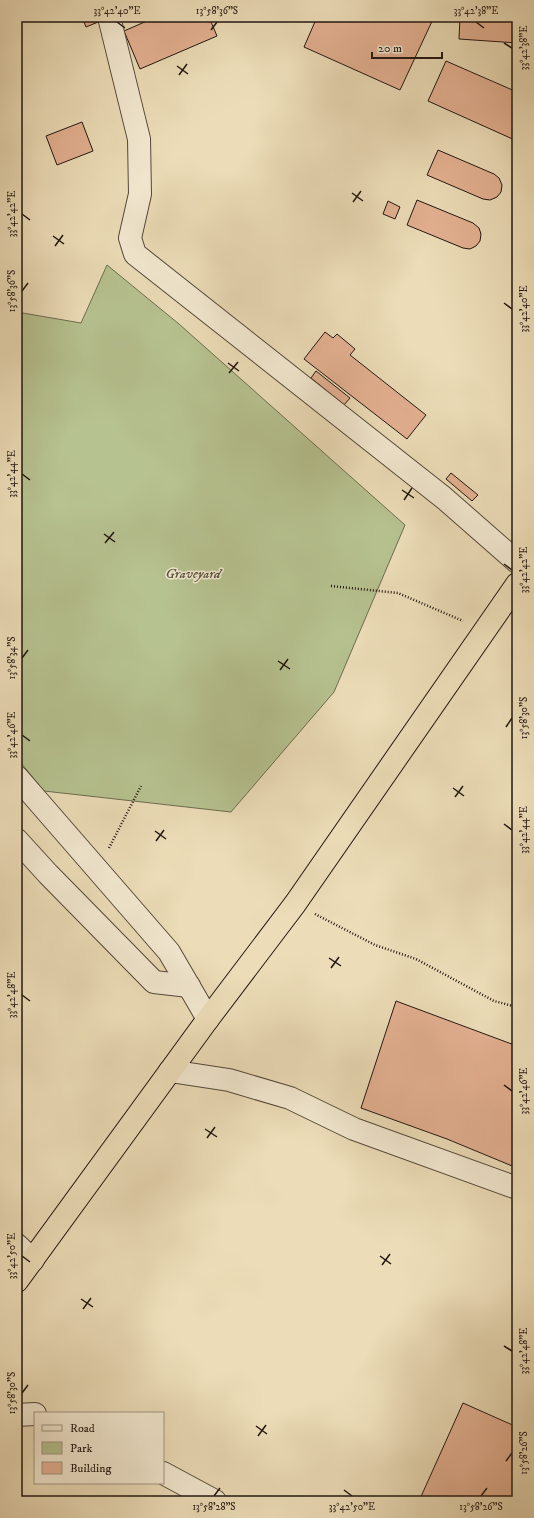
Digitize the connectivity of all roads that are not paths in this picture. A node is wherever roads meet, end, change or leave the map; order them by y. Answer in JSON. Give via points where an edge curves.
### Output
{"nodes":[{"id":1,"x":109,"y":17,"type":"edge"},
{"id":2,"x":517,"y":562,"type":"edge"},
{"id":3,"x":517,"y":584,"type":"edge"},
{"id":4,"x":17,"y":777,"type":"edge"},
{"id":5,"x":17,"y":840,"type":"edge"},
{"id":6,"x":189,"y":986,"type":"junction"},
{"id":7,"x":208,"y":1019,"type":"junction"},
{"id":8,"x":170,"y":1071,"type":"junction"},
{"id":9,"x":517,"y":1188,"type":"edge"},
{"id":10,"x":17,"y":1245,"type":"edge"},
{"id":11,"x":33,"y":1260,"type":"junction"},
{"id":12,"x":17,"y":1281,"type":"edge"},
{"id":13,"x":34,"y":1414,"type":"edge"},
{"id":14,"x":17,"y":1415,"type":"edge"},
{"id":15,"x":164,"y":1473,"type":"edge"},
{"id":16,"x":215,"y":1501,"type":"edge"}],
"edges":[{"from":1,"to":2,"type":"street","via":[[139,139],[140,194],[130,238],[136,254],[444,498]]},
{"from":3,"to":7,"type":"highway","via":[[295,904]]},
{"from":4,"to":6,"type":"street","via":[[169,952]]},
{"from":5,"to":6,"type":"street","via":[[154,982]]},
{"from":6,"to":7,"type":"street"},
{"from":7,"to":8,"type":"highway"},
{"from":8,"to":9,"type":"street","via":[[229,1080],[290,1098],[354,1129]]},
{"from":8,"to":11,"type":"highway"},
{"from":10,"to":11,"type":"street"},
{"from":11,"to":12,"type":"highway"},
{"from":13,"to":14,"type":"street"},
{"from":15,"to":16,"type":"street"}]}
